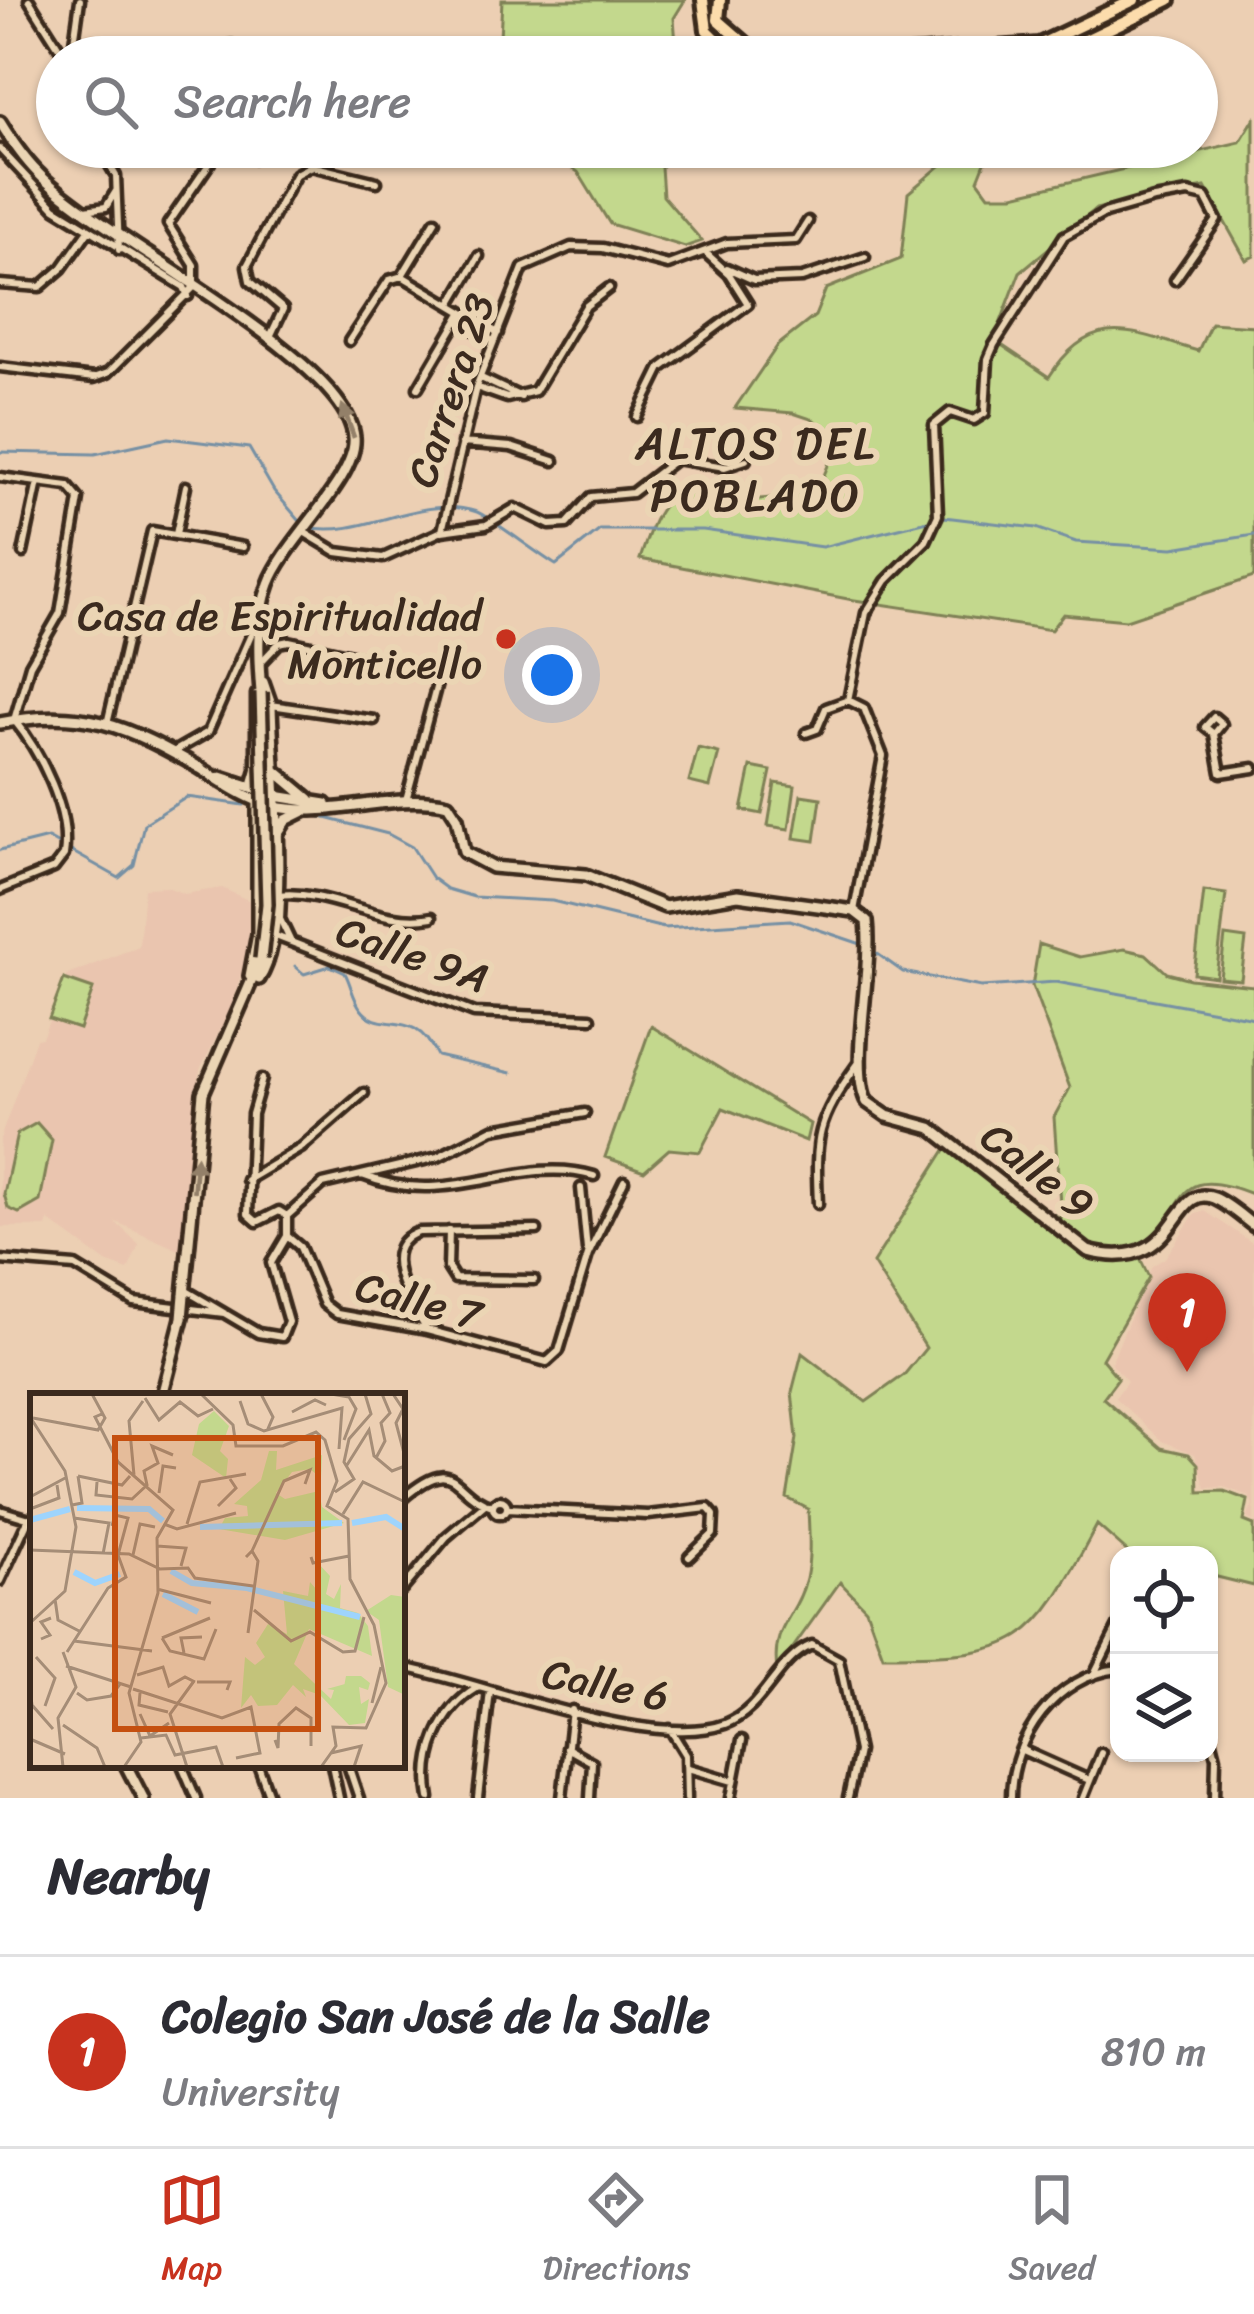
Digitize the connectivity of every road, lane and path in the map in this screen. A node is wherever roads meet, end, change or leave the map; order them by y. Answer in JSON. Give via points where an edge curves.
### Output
{"nodes":[{"id":1,"x":29,"y":0,"type":"edge"},
{"id":2,"x":80,"y":0,"type":"edge"},
{"id":3,"x":703,"y":0,"type":"edge"},
{"id":4,"x":720,"y":0,"type":"edge"},
{"id":5,"x":1134,"y":0,"type":"edge"},
{"id":6,"x":1169,"y":0,"type":"edge"},
{"id":7,"x":54,"y":36,"type":"edge"},
{"id":8,"x":73,"y":36,"type":"edge"},
{"id":9,"x":712,"y":36,"type":"edge"},
{"id":10,"x":733,"y":36,"type":"edge"},
{"id":11,"x":1058,"y":36,"type":"edge"},
{"id":12,"x":1094,"y":36,"type":"edge"},
{"id":13,"x":0,"y":122,"type":"edge"},
{"id":14,"x":0,"y":149,"type":"edge"},
{"id":15,"x":109,"y":168,"type":"edge"},
{"id":16,"x":205,"y":168,"type":"edge"},
{"id":17,"x":307,"y":168,"type":"edge"},
{"id":18,"x":319,"y":168,"type":"edge"},
{"id":19,"x":376,"y":182,"type":"dead end"},
{"id":20,"x":118,"y":188,"type":"junction"},
{"id":21,"x":85,"y":210,"type":"junction"},
{"id":22,"x":808,"y":220,"type":"dead end"},
{"id":23,"x":435,"y":221,"type":"dead end"},
{"id":24,"x":89,"y":230,"type":"junction"},
{"id":25,"x":116,"y":233,"type":"junction"},
{"id":26,"x":119,"y":250,"type":"junction"},
{"id":27,"x":707,"y":254,"type":"junction"},
{"id":28,"x":479,"y":256,"type":"dead end"},
{"id":29,"x":866,"y":257,"type":"dead end"},
{"id":30,"x":724,"y":268,"type":"junction"},
{"id":31,"x":402,"y":276,"type":"junction"},
{"id":32,"x":1175,"y":280,"type":"dead end"},
{"id":33,"x":0,"y":284,"type":"edge"},
{"id":34,"x":609,"y":288,"type":"dead end"},
{"id":35,"x":191,"y":291,"type":"junction"},
{"id":36,"x":450,"y":306,"type":"junction"},
{"id":37,"x":460,"y":316,"type":"junction"},
{"id":38,"x":495,"y":337,"type":"junction"},
{"id":39,"x":269,"y":339,"type":"junction"},
{"id":40,"x":349,"y":341,"type":"dead end"},
{"id":41,"x":0,"y":367,"type":"edge"},
{"id":42,"x":480,"y":377,"type":"junction"},
{"id":43,"x":476,"y":387,"type":"junction"},
{"id":44,"x":418,"y":388,"type":"dead end"},
{"id":45,"x":520,"y":398,"type":"junction"},
{"id":46,"x":637,"y":417,"type":"dead end"},
{"id":47,"x":462,"y":443,"type":"junction"},
{"id":48,"x":554,"y":460,"type":"dead end"},
{"id":49,"x":746,"y":460,"type":"dead end"},
{"id":50,"x":0,"y":477,"type":"edge"},
{"id":51,"x":38,"y":482,"type":"junction"},
{"id":52,"x":186,"y":486,"type":"dead end"},
{"id":53,"x":302,"y":525,"type":"junction"},
{"id":54,"x":442,"y":531,"type":"junction"},
{"id":55,"x":176,"y":534,"type":"junction"},
{"id":56,"x":242,"y":547,"type":"dead end"},
{"id":57,"x":23,"y":553,"type":"dead end"},
{"id":58,"x":261,"y":614,"type":"junction"},
{"id":59,"x":259,"y":668,"type":"junction"},
{"id":60,"x":259,"y":693,"type":"junction"},
{"id":61,"x":848,"y":700,"type":"junction"},
{"id":62,"x":276,"y":706,"type":"junction"},
{"id":63,"x":14,"y":720,"type":"junction"},
{"id":64,"x":374,"y":720,"type":"dead end"},
{"id":65,"x":0,"y":723,"type":"edge"},
{"id":66,"x":107,"y":724,"type":"junction"},
{"id":67,"x":806,"y":733,"type":"dead end"},
{"id":68,"x":1214,"y":734,"type":"dead end"},
{"id":69,"x":173,"y":752,"type":"junction"},
{"id":70,"x":272,"y":768,"type":"junction"},
{"id":71,"x":1254,"y":768,"type":"edge"},
{"id":72,"x":211,"y":775,"type":"junction"},
{"id":73,"x":251,"y":786,"type":"junction"},
{"id":74,"x":258,"y":800,"type":"junction"},
{"id":75,"x":273,"y":800,"type":"junction"},
{"id":76,"x":405,"y":804,"type":"junction"},
{"id":77,"x":312,"y":805,"type":"junction"},
{"id":78,"x":275,"y":837,"type":"junction"},
{"id":79,"x":0,"y":890,"type":"edge"},
{"id":80,"x":270,"y":893,"type":"junction"},
{"id":81,"x":854,"y":911,"type":"junction"},
{"id":82,"x":432,"y":916,"type":"dead end"},
{"id":83,"x":258,"y":934,"type":"junction"},
{"id":84,"x":273,"y":935,"type":"junction"},
{"id":85,"x":290,"y":940,"type":"junction"},
{"id":86,"x":250,"y":993,"type":"junction"},
{"id":87,"x":591,"y":1018,"type":"dead end"},
{"id":88,"x":857,"y":1065,"type":"junction"},
{"id":89,"x":262,"y":1079,"type":"dead end"},
{"id":90,"x":364,"y":1093,"type":"dead end"},
{"id":91,"x":585,"y":1113,"type":"dead end"},
{"id":92,"x":358,"y":1173,"type":"junction"},
{"id":93,"x":594,"y":1176,"type":"dead end"},
{"id":94,"x":247,"y":1180,"type":"junction"},
{"id":95,"x":624,"y":1181,"type":"dead end"},
{"id":96,"x":581,"y":1188,"type":"dead end"},
{"id":97,"x":818,"y":1204,"type":"dead end"},
{"id":98,"x":287,"y":1216,"type":"junction"},
{"id":99,"x":1254,"y":1226,"type":"edge"},
{"id":100,"x":537,"y":1230,"type":"dead end"},
{"id":101,"x":449,"y":1231,"type":"junction"},
{"id":102,"x":287,"y":1236,"type":"junction"},
{"id":103,"x":588,"y":1256,"type":"junction"},
{"id":104,"x":0,"y":1261,"type":"edge"},
{"id":105,"x":534,"y":1280,"type":"dead end"},
{"id":106,"x":184,"y":1293,"type":"junction"},
{"id":107,"x":224,"y":1313,"type":"junction"},
{"id":108,"x":428,"y":1330,"type":"junction"},
{"id":109,"x":163,"y":1393,"type":"edge"},
{"id":110,"x":405,"y":1496,"type":"edge"},
{"id":111,"x":489,"y":1505,"type":"junction"},
{"id":112,"x":0,"y":1510,"type":"edge"},
{"id":113,"x":30,"y":1519,"type":"edge"},
{"id":114,"x":30,"y":1521,"type":"edge"},
{"id":115,"x":689,"y":1557,"type":"dead end"},
{"id":116,"x":0,"y":1581,"type":"edge"},
{"id":117,"x":405,"y":1586,"type":"edge"},
{"id":118,"x":1110,"y":1641,"type":"edge"},
{"id":119,"x":405,"y":1668,"type":"edge"},
{"id":120,"x":1110,"y":1670,"type":"edge"},
{"id":121,"x":1094,"y":1672,"type":"junction"},
{"id":122,"x":478,"y":1688,"type":"junction"},
{"id":123,"x":490,"y":1690,"type":"junction"},
{"id":124,"x":572,"y":1710,"type":"junction"},
{"id":125,"x":670,"y":1729,"type":"junction"},
{"id":126,"x":742,"y":1740,"type":"dead end"},
{"id":127,"x":567,"y":1748,"type":"junction"},
{"id":128,"x":1022,"y":1750,"type":"junction"},
{"id":129,"x":1101,"y":1754,"type":"dead end"},
{"id":130,"x":1216,"y":1762,"type":"edge"},
{"id":131,"x":127,"y":1768,"type":"edge"},
{"id":132,"x":183,"y":1768,"type":"edge"},
{"id":133,"x":259,"y":1768,"type":"edge"},
{"id":134,"x":333,"y":1768,"type":"edge"},
{"id":135,"x":349,"y":1768,"type":"edge"},
{"id":136,"x":688,"y":1768,"type":"junction"},
{"id":137,"x":1087,"y":1779,"type":"junction"},
{"id":138,"x":733,"y":1781,"type":"junction"},
{"id":139,"x":142,"y":1798,"type":"edge"},
{"id":140,"x":196,"y":1798,"type":"edge"},
{"id":141,"x":270,"y":1798,"type":"edge"},
{"id":142,"x":339,"y":1798,"type":"edge"},
{"id":143,"x":359,"y":1798,"type":"edge"},
{"id":144,"x":430,"y":1798,"type":"edge"},
{"id":145,"x":478,"y":1798,"type":"edge"},
{"id":146,"x":562,"y":1798,"type":"edge"},
{"id":147,"x":590,"y":1798,"type":"edge"},
{"id":148,"x":687,"y":1798,"type":"edge"},
{"id":149,"x":731,"y":1798,"type":"edge"},
{"id":150,"x":848,"y":1798,"type":"edge"},
{"id":151,"x":1011,"y":1798,"type":"edge"},
{"id":152,"x":1082,"y":1798,"type":"edge"},
{"id":153,"x":1215,"y":1798,"type":"edge"}],
"edges":[{"from":1,"to":7,"type":"street"},
{"from":2,"to":8,"type":"street"},
{"from":3,"to":9,"type":"main road"},
{"from":4,"to":10,"type":"main road","via":[[718,20]]},
{"from":5,"to":11,"type":"main road"},
{"from":6,"to":12,"type":"main road"},
{"from":13,"to":21,"type":"main road","via":[[39,175]]},
{"from":14,"to":24,"type":"street","via":[[35,192]]},
{"from":15,"to":20,"type":"street"},
{"from":16,"to":35,"type":"street","via":[[170,215],[172,234],[194,265]]},
{"from":17,"to":39,"type":"street","via":[[296,173],[247,266],[250,281],[283,309]]},
{"from":18,"to":19,"type":"street"},
{"from":20,"to":21,"type":"street","via":[[106,207]]},
{"from":20,"to":25,"type":"street"},
{"from":21,"to":25,"type":"main road"},
{"from":22,"to":27,"type":"street","via":[[796,240],[737,241]]},
{"from":23,"to":31,"type":"street"},
{"from":24,"to":26,"type":"street"},
{"from":24,"to":33,"type":"street","via":[[40,287]]},
{"from":25,"to":26,"type":"street"},
{"from":25,"to":35,"type":"main road"},
{"from":26,"to":35,"type":"street"},
{"from":27,"to":30,"type":"street"},
{"from":27,"to":38,"type":"street","name":"Carrera 23","via":[[668,265],[581,246],[551,252],[523,268]]},
{"from":28,"to":36,"type":"street"},
{"from":29,"to":30,"type":"street","via":[[802,278],[754,280]]},
{"from":30,"to":46,"type":"street","via":[[748,304],[661,368]]},
{"from":31,"to":36,"type":"street"},
{"from":31,"to":40,"type":"street","via":[[389,280]]},
{"from":32,"to":61,"type":"street","via":[[1217,220],[1205,197],[1188,193],[1106,213],[1064,236],[988,359],[982,417],[950,412],[934,425],[940,492],[926,541],[866,613]]},
{"from":34,"to":45,"type":"street","via":[[586,306],[535,392]]},
{"from":35,"to":39,"type":"main road"},
{"from":35,"to":41,"type":"street","via":[[101,377]]},
{"from":36,"to":37,"type":"street"},
{"from":37,"to":38,"type":"street"},
{"from":37,"to":44,"type":"street"},
{"from":38,"to":42,"type":"street","name":"Carrera 23"},
{"from":53,"to":39,"type":"main road","one_way":true,"via":[[353,457],[352,425],[337,396]]},
{"from":42,"to":43,"type":"street","name":"Carrera 23"},
{"from":42,"to":45,"type":"street"},
{"from":43,"to":45,"type":"street"},
{"from":43,"to":47,"type":"street","name":"Carrera 23"},
{"from":47,"to":48,"type":"street"},
{"from":47,"to":54,"type":"street","name":"Carrera 23"},
{"from":49,"to":54,"type":"street","via":[[725,466],[676,459],[632,493],[591,496],[567,524],[515,508],[490,523]]},
{"from":50,"to":51,"type":"street"},
{"from":51,"to":57,"type":"street"},
{"from":51,"to":63,"type":"street","via":[[76,490],[78,518],[60,613],[30,664]]},
{"from":52,"to":55,"type":"street"},
{"from":53,"to":54,"type":"street","via":[[338,552],[364,558],[383,558]]},
{"from":53,"to":58,"type":"main road"},
{"from":55,"to":56,"type":"street"},
{"from":55,"to":66,"type":"street","via":[[152,532]]},
{"from":58,"to":59,"type":"main road"},
{"from":58,"to":69,"type":"street","via":[[208,732]]},
{"from":59,"to":60,"type":"main road"},
{"from":59,"to":62,"type":"main road"},
{"from":59,"to":76,"type":"street","via":[[289,641],[428,672],[440,683]]},
{"from":60,"to":73,"type":"street"},
{"from":60,"to":86,"type":"main road","bridge":true,"via":[[267,904]]},
{"from":61,"to":67,"type":"street","via":[[833,702]]},
{"from":61,"to":81,"type":"street","via":[[864,708],[882,746]]},
{"from":62,"to":64,"type":"street"},
{"from":62,"to":70,"type":"main road"},
{"from":63,"to":65,"type":"main road"},
{"from":63,"to":66,"type":"main road","via":[[64,713]]},
{"from":63,"to":79,"type":"street","via":[[48,771],[65,850],[54,868]]},
{"from":66,"to":69,"type":"main road"},
{"from":68,"to":71,"type":"street","via":[[1221,772]]},
{"from":69,"to":72,"type":"main road"},
{"from":70,"to":75,"type":"main road"},
{"from":70,"to":77,"type":"main road"},
{"from":72,"to":73,"type":"main road"},
{"from":72,"to":74,"type":"main road"},
{"from":73,"to":75,"type":"main road"},
{"from":74,"to":75,"type":"main road"},
{"from":74,"to":80,"type":"main road","via":[[259,868]]},
{"from":75,"to":77,"type":"main road"},
{"from":75,"to":78,"type":"main road"},
{"from":76,"to":77,"type":"main road"},
{"from":76,"to":81,"type":"main road","via":[[448,803],[464,851],[492,866],[600,879],[665,907],[738,896]]},
{"from":77,"to":78,"type":"main road"},
{"from":78,"to":80,"type":"main road"},
{"from":80,"to":82,"type":"street","via":[[304,892],[401,920]]},
{"from":80,"to":83,"type":"main road"},
{"from":80,"to":84,"type":"main road"},
{"from":80,"to":85,"type":"street","name":"Calle 9A"},
{"from":81,"to":88,"type":"main road","via":[[867,921],[871,962]]},
{"from":83,"to":84,"type":"street","name":"Calle 9A"},
{"from":83,"to":86,"type":"main road"},
{"from":84,"to":85,"type":"street","name":"Calle 9A"},
{"from":84,"to":86,"type":"main road","via":[[268,966]]},
{"from":85,"to":87,"type":"street","name":"Calle 9A","via":[[474,1013]]},
{"from":106,"to":86,"type":"main road","one_way":true,"via":[[203,1093]]},
{"from":88,"to":97,"type":"street","via":[[817,1137]]},
{"from":88,"to":99,"type":"main road","name":"Calle 9","via":[[866,1102],[931,1128],[1088,1251],[1143,1252],[1199,1196],[1221,1201]]},
{"from":89,"to":94,"type":"street"},
{"from":90,"to":94,"type":"street","via":[[301,1148]]},
{"from":91,"to":92,"type":"street","via":[[493,1130],[438,1157]]},
{"from":92,"to":93,"type":"street","via":[[433,1189],[561,1170]]},
{"from":92,"to":98,"type":"street","via":[[312,1190]]},
{"from":94,"to":98,"type":"street","via":[[252,1220]]},
{"from":95,"to":103,"type":"street"},
{"from":96,"to":103,"type":"street"},
{"from":98,"to":102,"type":"street"},
{"from":100,"to":101,"type":"street"},
{"from":101,"to":105,"type":"street","via":[[455,1280]]},
{"from":101,"to":108,"type":"street","via":[[410,1234],[398,1250],[403,1287]]},
{"from":102,"to":107,"type":"street","via":[[271,1263],[285,1335],[257,1333]]},
{"from":102,"to":108,"type":"street","name":"Calle 7","via":[[329,1309]]},
{"from":103,"to":108,"type":"street","name":"Calle 7","via":[[559,1351],[540,1363]]},
{"from":104,"to":107,"type":"street","via":[[75,1266],[134,1302]]},
{"from":106,"to":107,"type":"street"},
{"from":106,"to":109,"type":"main road","bridge":true},
{"from":110,"to":111,"type":"street","via":[[441,1476]]},
{"from":111,"to":115,"type":"street","via":[[648,1515],[708,1508],[712,1534]]},
{"from":111,"to":117,"type":"street","via":[[446,1537]]},
{"from":112,"to":113,"type":"street"},
{"from":114,"to":116,"type":"street"},
{"from":118,"to":121,"type":"street"},
{"from":119,"to":122,"type":"street","name":"Calle 6"},
{"from":120,"to":121,"type":"street"},
{"from":121,"to":128,"type":"street","via":[[1054,1696]]},
{"from":122,"to":123,"type":"street","name":"Calle 6"},
{"from":122,"to":144,"type":"street","via":[[448,1709],[427,1769]]},
{"from":123,"to":124,"type":"street","name":"Calle 6"},
{"from":123,"to":145,"type":"street"},
{"from":124,"to":125,"type":"street","name":"Calle 6"},
{"from":124,"to":127,"type":"street"},
{"from":125,"to":136,"type":"street"},
{"from":125,"to":150,"type":"street","name":"Calle 6","via":[[741,1717],[812,1645],[839,1660],[844,1677],[858,1751]]},
{"from":126,"to":138,"type":"street"},
{"from":127,"to":146,"type":"street"},
{"from":127,"to":147,"type":"street","via":[[592,1762]]},
{"from":128,"to":137,"type":"street"},
{"from":128,"to":151,"type":"street"},
{"from":129,"to":137,"type":"street"},
{"from":130,"to":153,"type":"street"},
{"from":131,"to":139,"type":"main road"},
{"from":132,"to":140,"type":"street"},
{"from":133,"to":141,"type":"street"},
{"from":134,"to":142,"type":"street"},
{"from":135,"to":143,"type":"street"},
{"from":136,"to":138,"type":"street"},
{"from":136,"to":148,"type":"street"},
{"from":137,"to":152,"type":"street"},
{"from":138,"to":149,"type":"street"}]}
